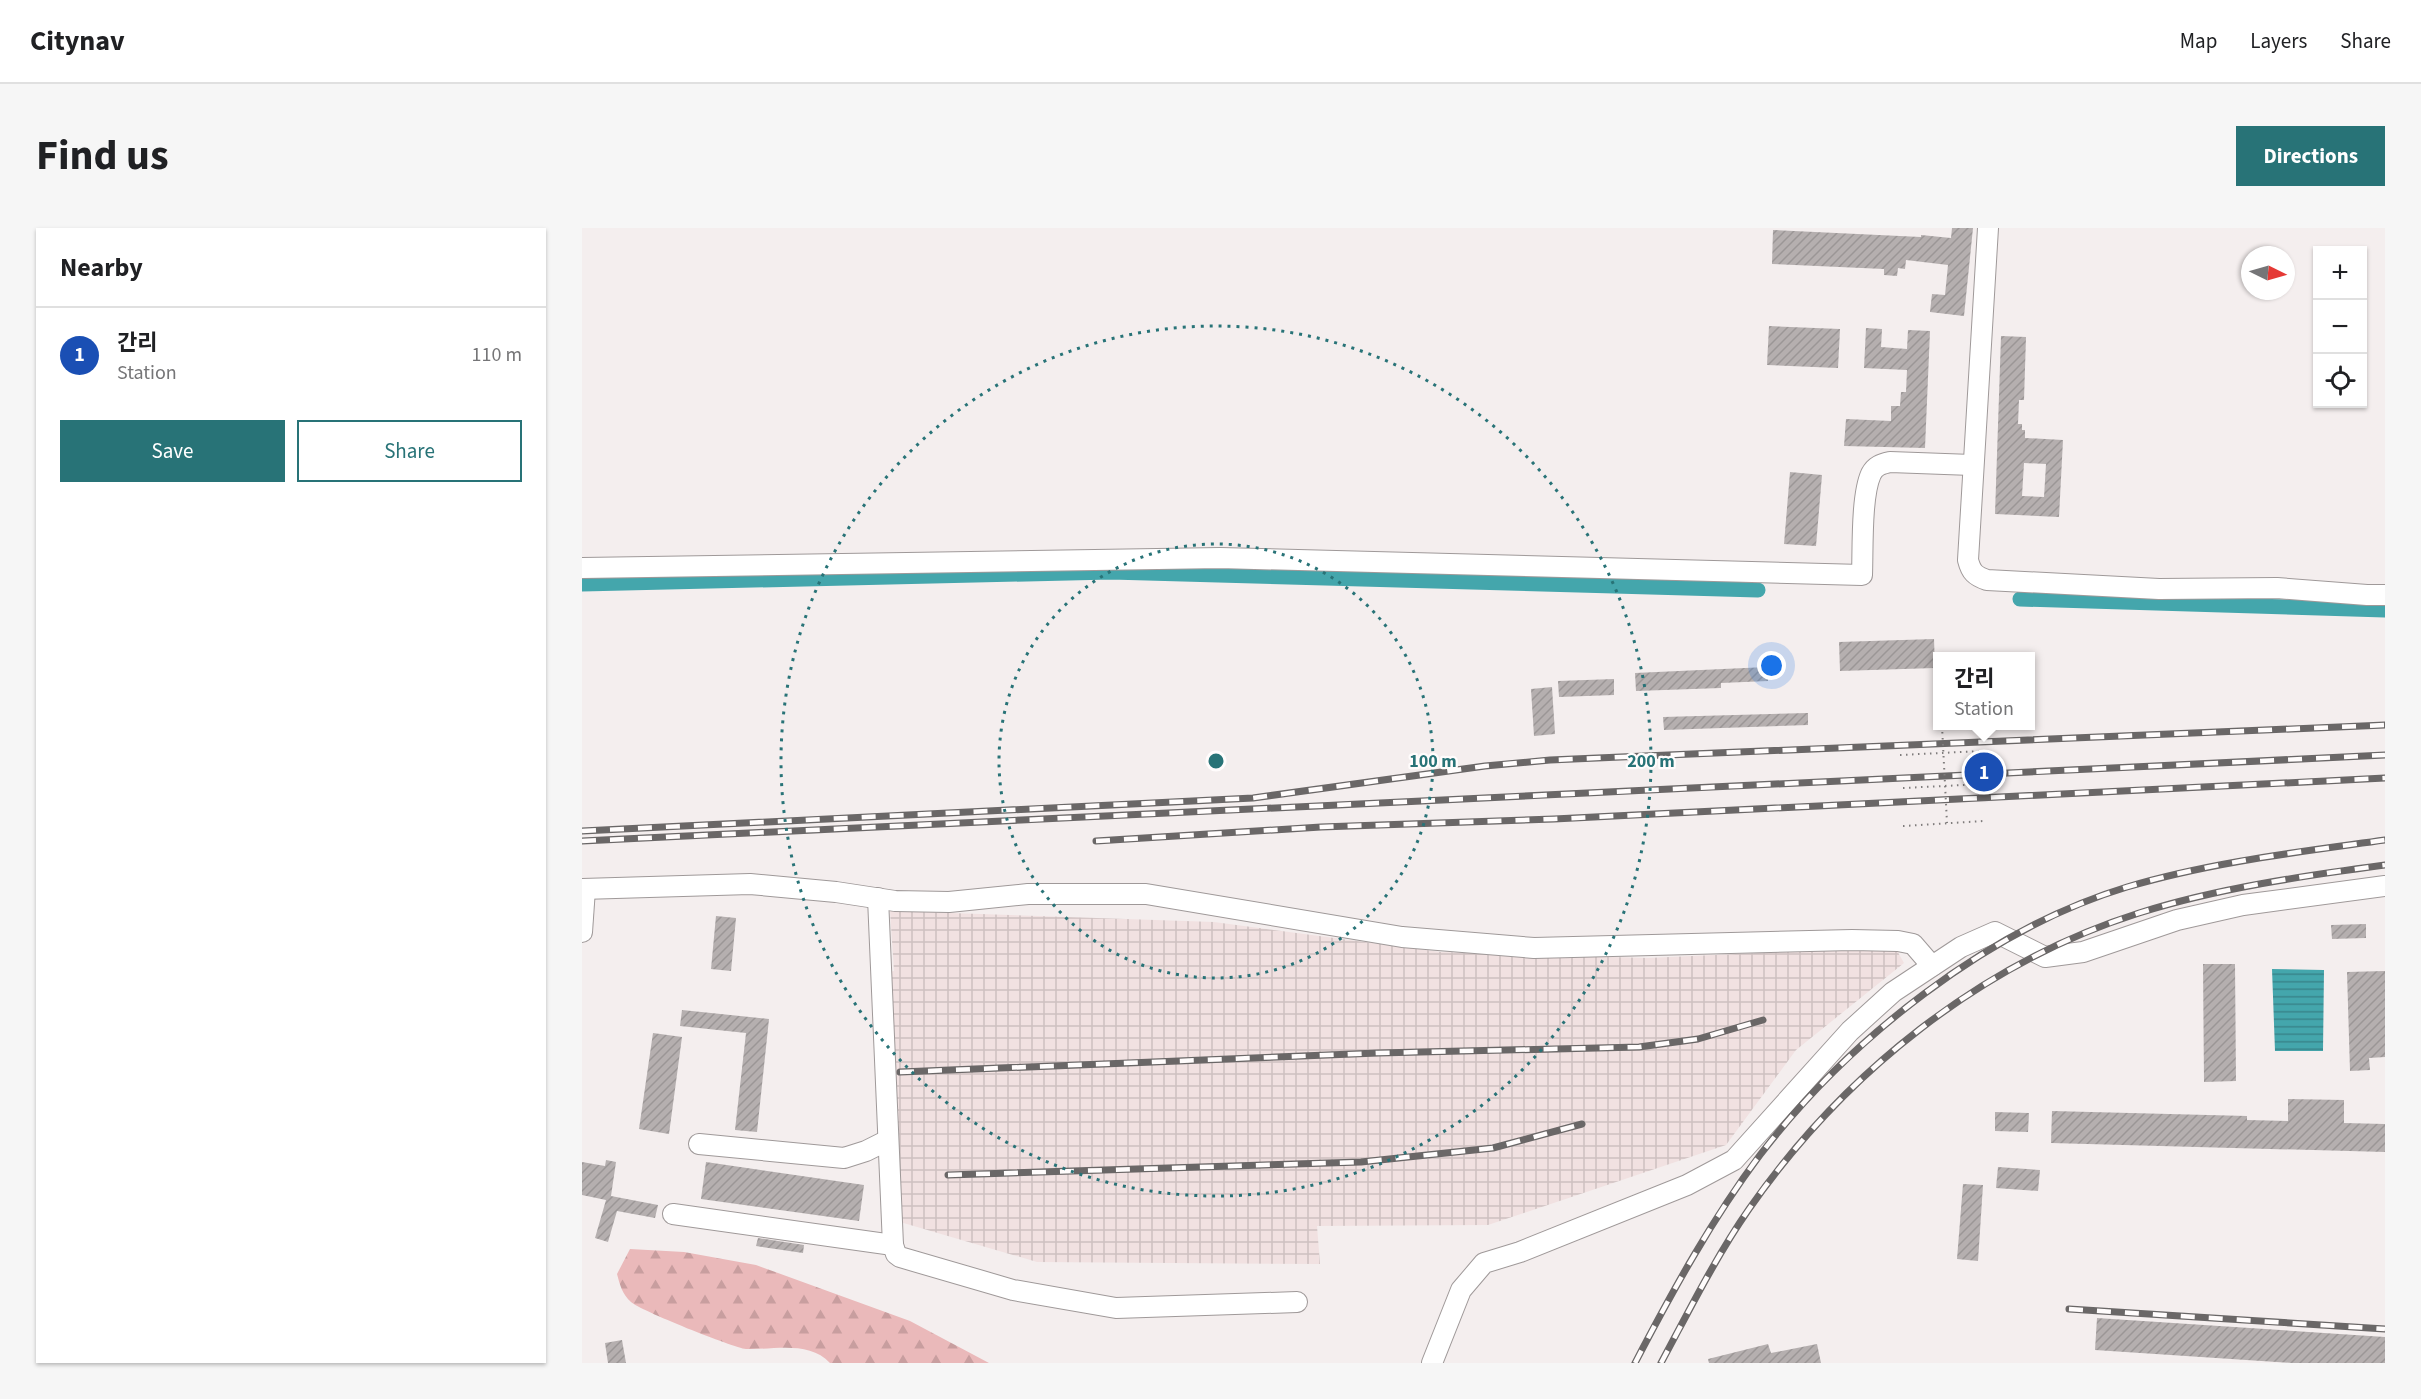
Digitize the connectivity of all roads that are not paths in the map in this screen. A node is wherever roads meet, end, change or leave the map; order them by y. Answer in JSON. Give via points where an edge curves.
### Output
{"nodes":[{"id":1,"x":1988,"y":228,"type":"edge"},
{"id":2,"x":1972,"y":465,"type":"junction"},
{"id":3,"x":582,"y":568,"type":"edge"},
{"id":4,"x":2385,"y":595,"type":"edge"},
{"id":5,"x":2385,"y":886,"type":"edge"},
{"id":6,"x":583,"y":889,"type":"edge"},
{"id":7,"x":878,"y":898,"type":"junction"},
{"id":8,"x":582,"y":932,"type":"edge"},
{"id":9,"x":1932,"y":966,"type":"junction"},
{"id":10,"x":888,"y":1140,"type":"junction"},
{"id":11,"x":699,"y":1144,"type":"dead end"},
{"id":12,"x":673,"y":1214,"type":"dead end"},
{"id":13,"x":893,"y":1245,"type":"junction"},
{"id":14,"x":1297,"y":1302,"type":"dead end"},
{"id":15,"x":1432,"y":1363,"type":"edge"}],
"edges":[{"from":1,"to":2,"type":"street"},
{"from":2,"to":3,"type":"street","via":[[1880,464],[1867,488],[1862,575],[1220,558]]},
{"from":2,"to":4,"type":"street","via":[[1968,560],[1971,571],[1987,580],[2159,590],[2277,588]]},
{"from":5,"to":9,"type":"street","via":[[2243,905],[2177,920],[2083,952],[2045,957],[1995,932]]},
{"from":6,"to":7,"type":"street","via":[[750,884]]},
{"from":6,"to":8,"type":"street"},
{"from":7,"to":9,"type":"street","via":[[949,902],[1028,894],[1146,894],[1402,937],[1534,948],[1898,941],[1912,944]]},
{"from":7,"to":10,"type":"street"},
{"from":9,"to":15,"type":"street","via":[[1893,992],[1850,1031],[1734,1160],[1687,1185],[1484,1263],[1461,1290]]},
{"from":10,"to":11,"type":"street","via":[[844,1158]]},
{"from":10,"to":13,"type":"street"},
{"from":12,"to":13,"type":"street"},
{"from":13,"to":14,"type":"street","via":[[900,1257],[1014,1290],[1116,1308]]}]}
